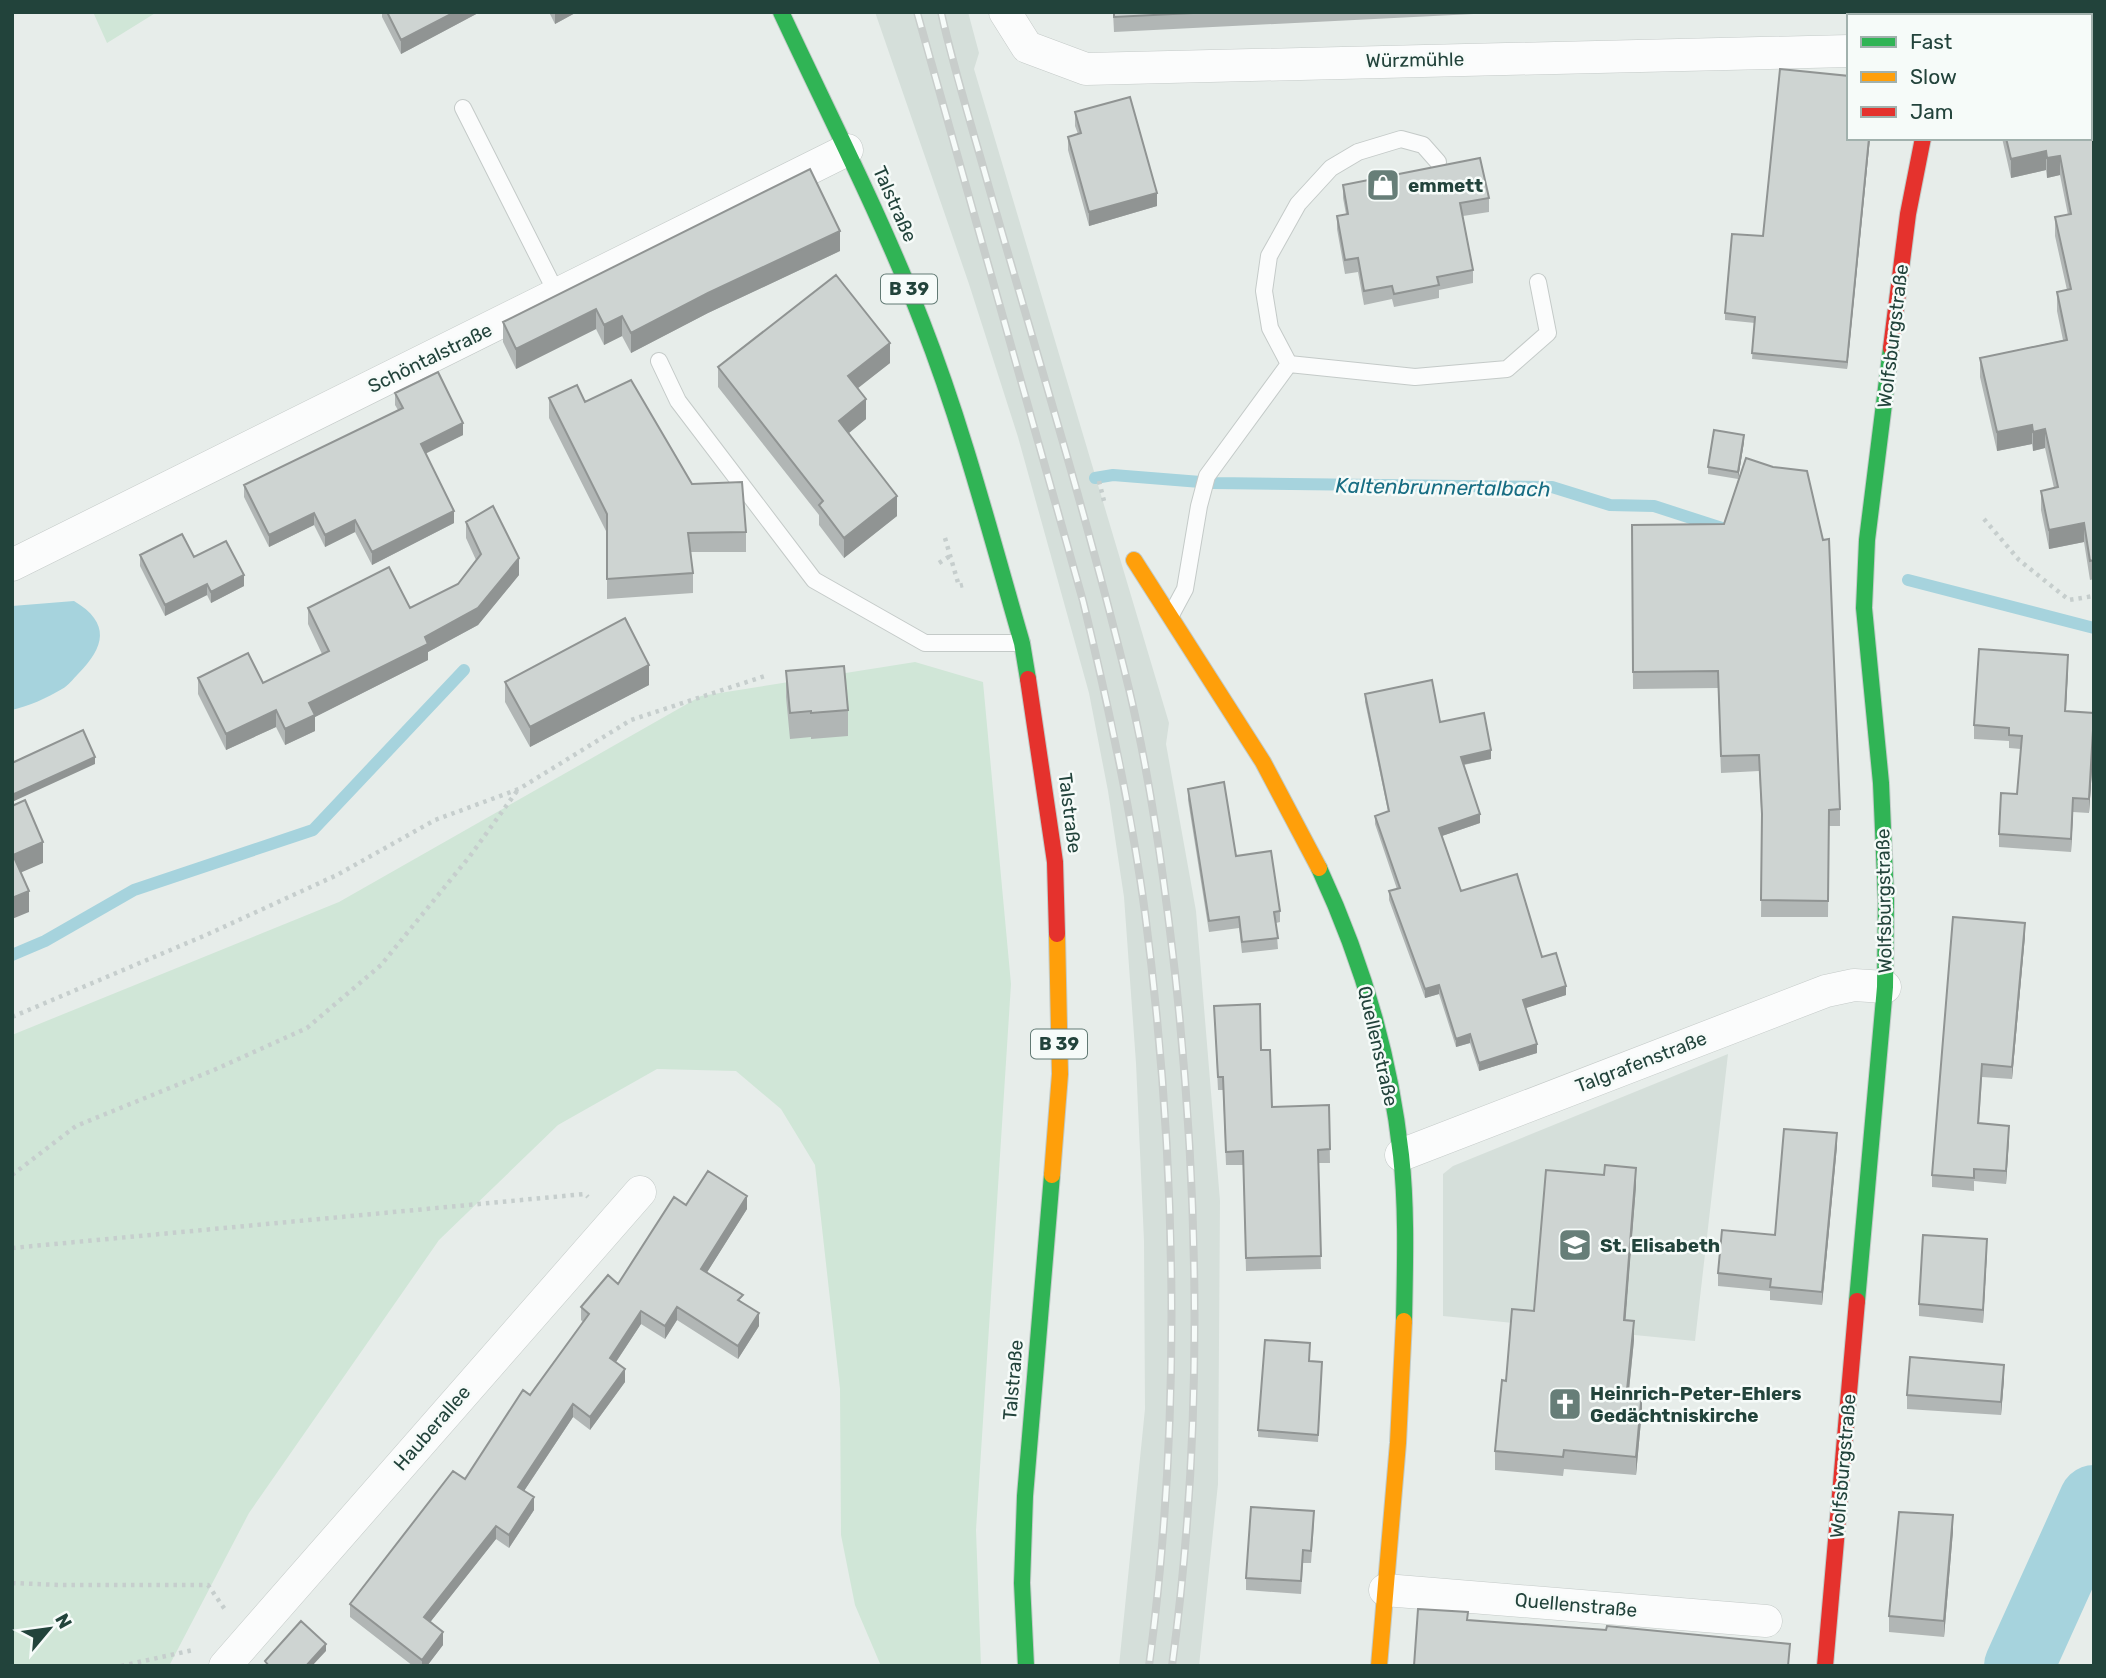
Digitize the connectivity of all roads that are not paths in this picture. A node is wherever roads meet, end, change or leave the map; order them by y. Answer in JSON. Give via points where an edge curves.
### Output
{"nodes":[{"id":1,"x":781,"y":12,"type":"edge"},
{"id":2,"x":1004,"y":12,"type":"edge"},
{"id":3,"x":1847,"y":51,"type":"edge"},
{"id":4,"x":463,"y":108,"type":"dead end"},
{"id":5,"x":1923,"y":140,"type":"edge"},
{"id":6,"x":847,"y":150,"type":"junction"},
{"id":7,"x":1438,"y":162,"type":"dead end"},
{"id":8,"x":1538,"y":282,"type":"dead end"},
{"id":9,"x":557,"y":294,"type":"junction"},
{"id":10,"x":659,"y":361,"type":"dead end"},
{"id":11,"x":1289,"y":363,"type":"junction"},
{"id":12,"x":1134,"y":560,"type":"dead end"},
{"id":13,"x":12,"y":565,"type":"edge"},
{"id":14,"x":1170,"y":618,"type":"junction"},
{"id":15,"x":1022,"y":643,"type":"junction"},
{"id":16,"x":1885,"y":987,"type":"junction"},
{"id":17,"x":1401,"y":1155,"type":"junction"},
{"id":18,"x":640,"y":1192,"type":"dead end"},
{"id":19,"x":1385,"y":1590,"type":"junction"},
{"id":20,"x":1766,"y":1621,"type":"dead end"},
{"id":21,"x":225,"y":1666,"type":"edge"},
{"id":22,"x":1026,"y":1666,"type":"edge"},
{"id":23,"x":1379,"y":1666,"type":"edge"},
{"id":24,"x":1825,"y":1666,"type":"edge"}],
"edges":[{"from":1,"to":6,"type":"street","name":"Talstraße","number":"B 39"},
{"from":2,"to":3,"type":"street","name":"Würzmühle","via":[[1027,47],[1086,69]]},
{"from":4,"to":9,"type":"lane"},
{"from":5,"to":16,"type":"street","name":"Wolfsburgstraße","via":[[1908,214],[1867,540],[1864,608],[1881,783]]},
{"from":6,"to":9,"type":"street","name":"Schöntalstraße"},
{"from":6,"to":15,"type":"street","name":"Talstraße","number":"B 39","via":[[923,324],[961,433]]},
{"from":7,"to":11,"type":"lane","via":[[1423,145],[1401,139],[1358,152],[1331,169],[1298,204],[1269,256],[1264,291],[1270,328]]},
{"from":8,"to":11,"type":"lane","via":[[1548,333],[1507,369],[1415,377]]},
{"from":9,"to":13,"type":"street","name":"Schöntalstraße"},
{"from":10,"to":15,"type":"lane","via":[[678,401],[814,580],[925,643]]},
{"from":11,"to":14,"type":"lane","via":[[1207,476],[1185,589]]},
{"from":12,"to":14,"type":"street","name":"Quellenstraße"},
{"from":14,"to":17,"type":"street","name":"Quellenstraße","via":[[1297,820],[1330,891],[1361,975],[1384,1062]]},
{"from":15,"to":22,"type":"street","name":"Talstraße","number":"B 39","via":[[1055,862],[1059,1061],[1025,1496],[1021,1583]]},
{"from":16,"to":17,"type":"street","name":"Talgrafenstraße","via":[[1854,985],[1826,991]]},
{"from":16,"to":24,"type":"street","name":"Wolfsburgstraße"},
{"from":17,"to":19,"type":"street","name":"Quellenstraße","via":[[1405,1346]]},
{"from":18,"to":21,"type":"street","name":"Hauberallee"},
{"from":19,"to":20,"type":"street","name":"Quellenstraße"},
{"from":19,"to":23,"type":"street","name":"Quellenstraße"}]}
